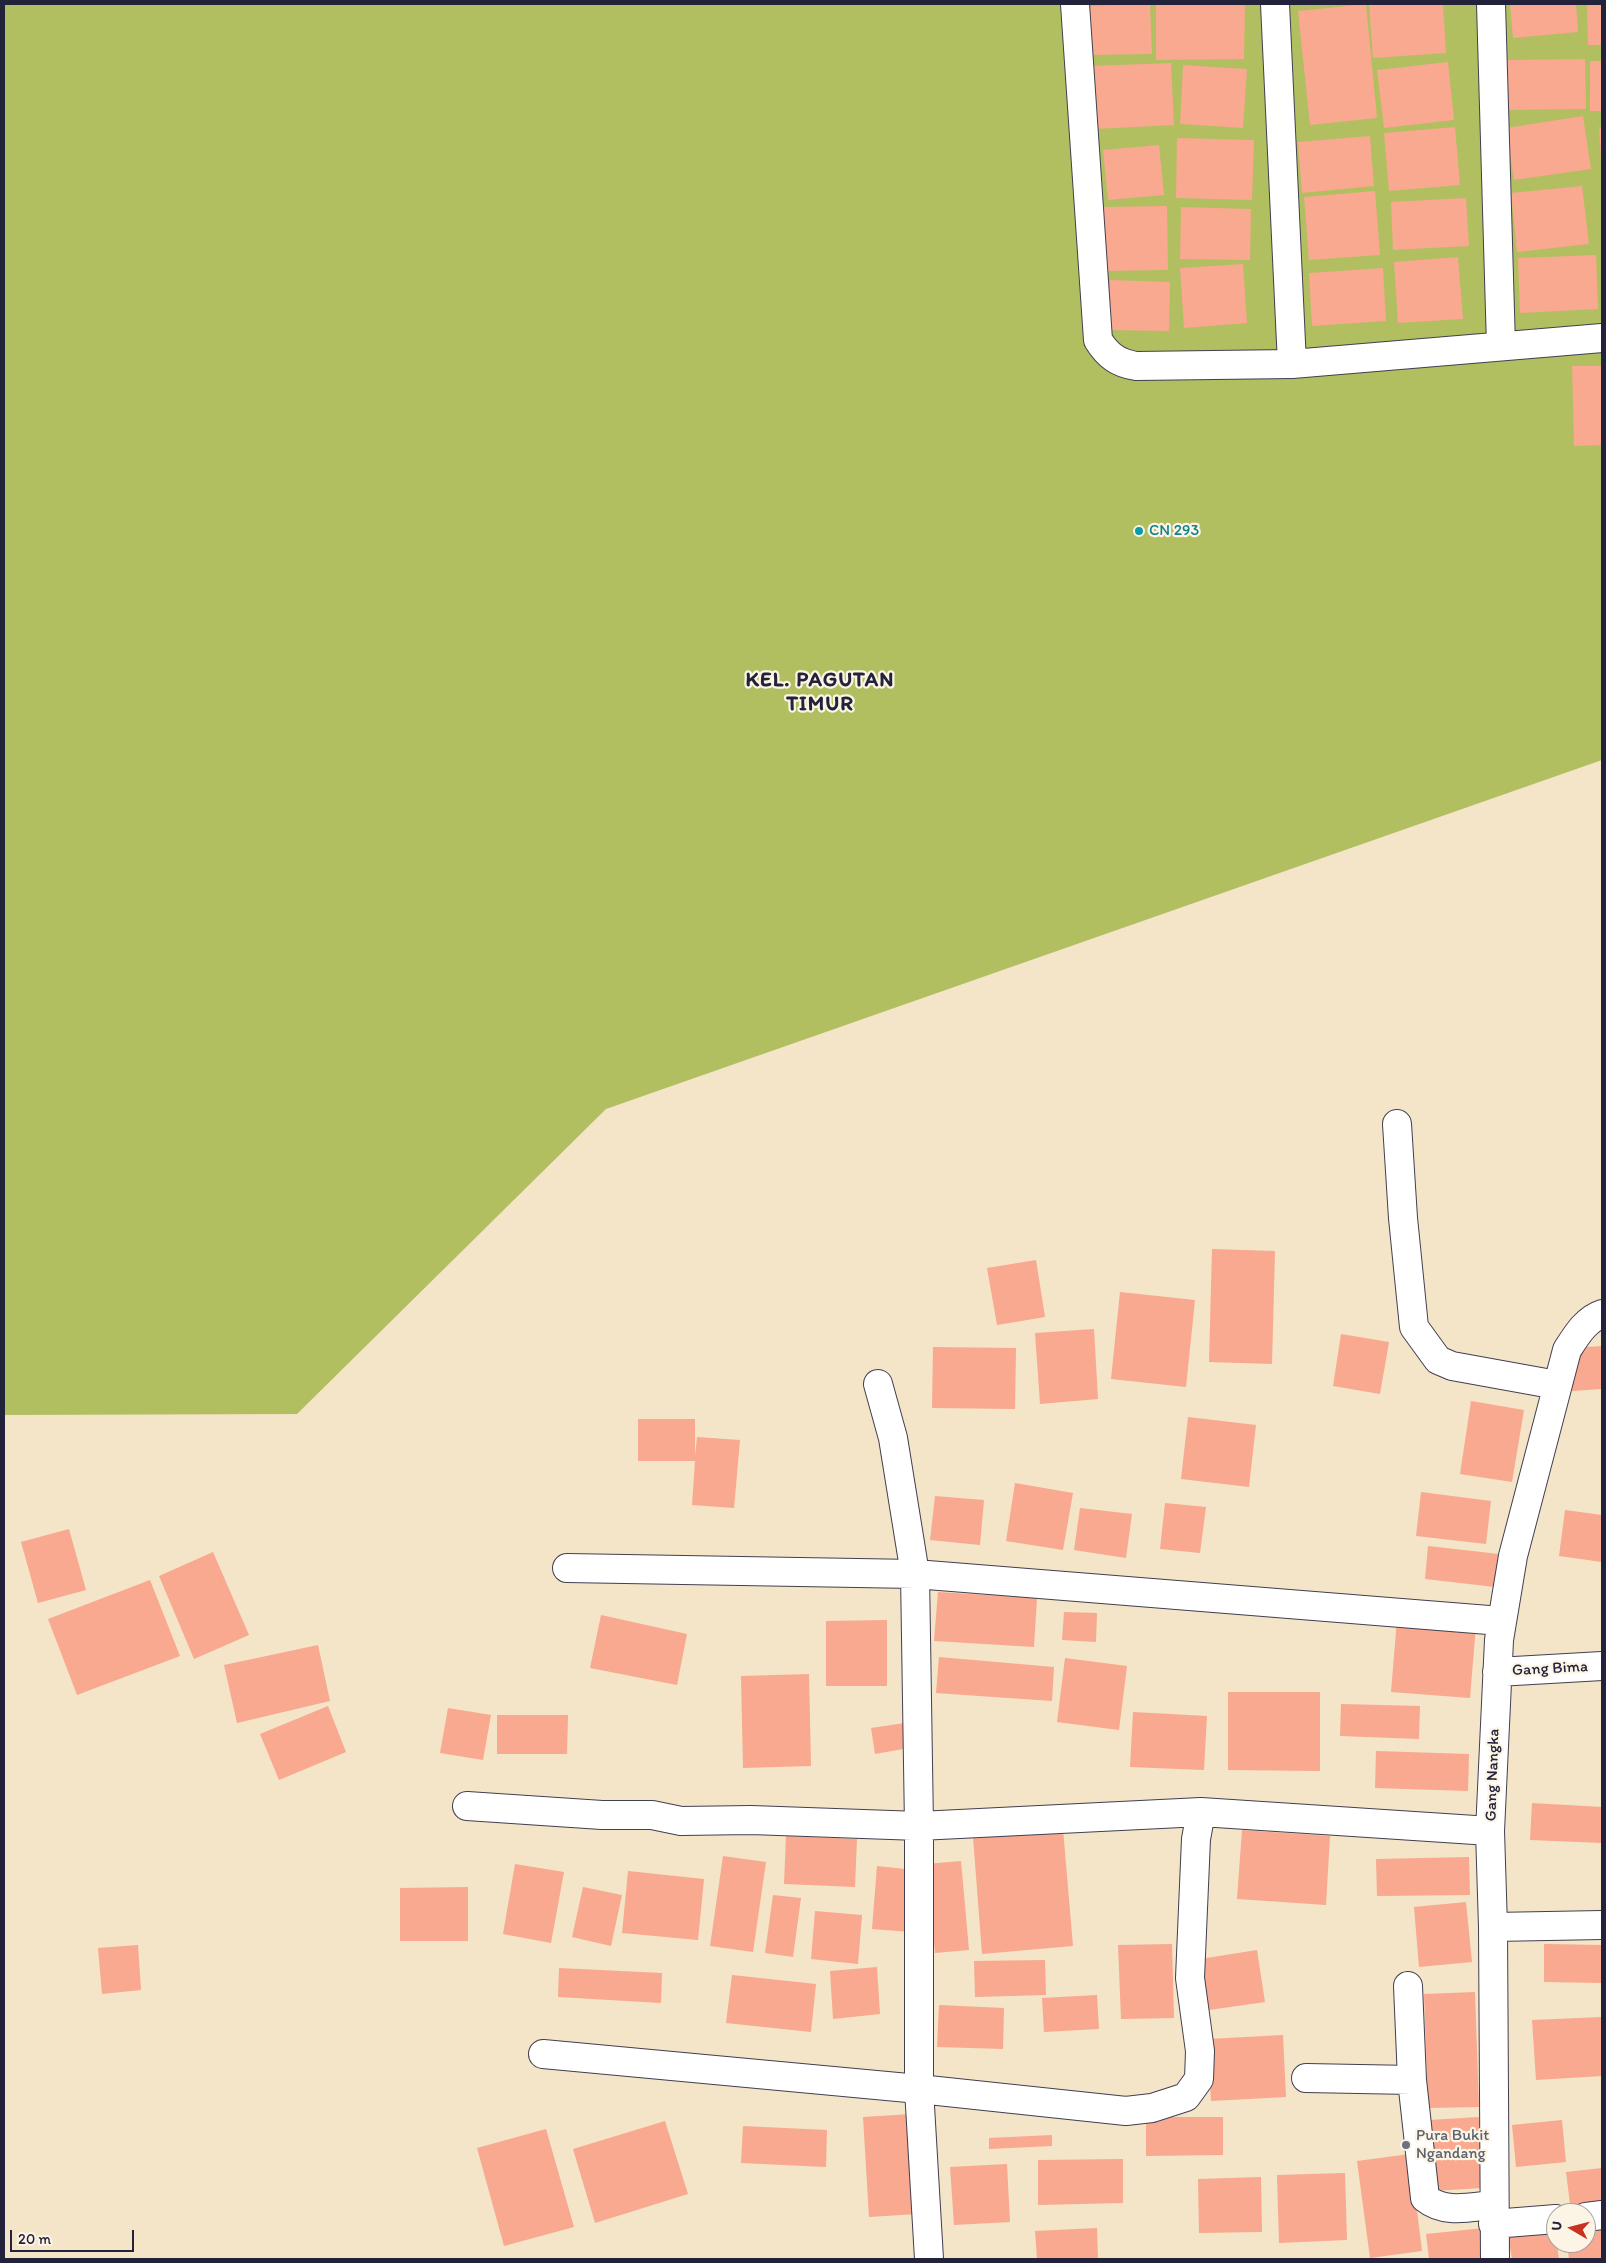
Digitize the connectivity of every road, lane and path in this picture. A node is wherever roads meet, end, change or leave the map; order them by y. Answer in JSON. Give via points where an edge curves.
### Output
{"nodes":[{"id":1,"x":1075,"y":4,"type":"edge"},
{"id":2,"x":1275,"y":4,"type":"edge"},
{"id":3,"x":1491,"y":4,"type":"edge"},
{"id":4,"x":1602,"y":338,"type":"edge"},
{"id":5,"x":1501,"y":346,"type":"junction"},
{"id":6,"x":1292,"y":364,"type":"junction"},
{"id":7,"x":1397,"y":1124,"type":"dead end"},
{"id":8,"x":1602,"y":1314,"type":"edge"},
{"id":9,"x":878,"y":1384,"type":"dead end"},
{"id":10,"x":1557,"y":1385,"type":"junction"},
{"id":11,"x":567,"y":1568,"type":"dead end"},
{"id":12,"x":915,"y":1574,"type":"junction"},
{"id":13,"x":1501,"y":1621,"type":"junction"},
{"id":14,"x":1602,"y":1666,"type":"edge"},
{"id":15,"x":1497,"y":1672,"type":"junction"},
{"id":16,"x":467,"y":1806,"type":"dead end"},
{"id":17,"x":1201,"y":1812,"type":"junction"},
{"id":18,"x":919,"y":1826,"type":"junction"},
{"id":19,"x":1490,"y":1831,"type":"junction"},
{"id":20,"x":1602,"y":1925,"type":"edge"},
{"id":21,"x":1494,"y":1927,"type":"junction"},
{"id":22,"x":1408,"y":1986,"type":"dead end"},
{"id":23,"x":543,"y":2054,"type":"dead end"},
{"id":24,"x":1306,"y":2078,"type":"dead end"},
{"id":25,"x":1412,"y":2080,"type":"junction"},
{"id":26,"x":919,"y":2089,"type":"junction"},
{"id":27,"x":1493,"y":2214,"type":"junction"},
{"id":28,"x":1546,"y":2218,"type":"edge"},
{"id":29,"x":929,"y":2259,"type":"edge"},
{"id":30,"x":1495,"y":2259,"type":"edge"}],
"edges":[{"from":1,"to":6,"type":"street","via":[[1098,340],[1115,360],[1136,366]]},
{"from":2,"to":6,"type":"street"},
{"from":3,"to":5,"type":"street"},
{"from":4,"to":5,"type":"street"},
{"from":5,"to":6,"type":"street"},
{"from":7,"to":10,"type":"street","via":[[1414,1327],[1438,1360],[1452,1366]]},
{"from":8,"to":10,"type":"street","name":"Gang Nangka","via":[[1594,1317],[1567,1350]]},
{"from":9,"to":12,"type":"street","via":[[893,1438]]},
{"from":10,"to":13,"type":"street","name":"Gang Nangka","via":[[1513,1556]]},
{"from":11,"to":12,"type":"street"},
{"from":12,"to":13,"type":"street"},
{"from":12,"to":18,"type":"street"},
{"from":13,"to":15,"type":"street","name":"Gang Nangka"},
{"from":14,"to":15,"type":"street","name":"Gang Bima"},
{"from":15,"to":19,"type":"street","name":"Gang Nangka"},
{"from":16,"to":18,"type":"street","via":[[652,1816],[681,1821]]},
{"from":17,"to":18,"type":"street"},
{"from":17,"to":19,"type":"street"},
{"from":17,"to":26,"type":"street","via":[[1196,1839],[1190,1978],[1200,2061],[1199,2079],[1186,2097],[1152,2108],[1126,2111]]},
{"from":18,"to":26,"type":"street"},
{"from":19,"to":21,"type":"street","name":"Gang Nangka"},
{"from":20,"to":21,"type":"street"},
{"from":21,"to":27,"type":"street","name":"Gang Nangka"},
{"from":22,"to":25,"type":"street"},
{"from":23,"to":26,"type":"street"},
{"from":24,"to":25,"type":"street"},
{"from":25,"to":27,"type":"street","via":[[1425,2198],[1444,2208]]},
{"from":26,"to":29,"type":"street"},
{"from":27,"to":28,"type":"street"},
{"from":27,"to":30,"type":"street","name":"Gang Nangka"}]}
